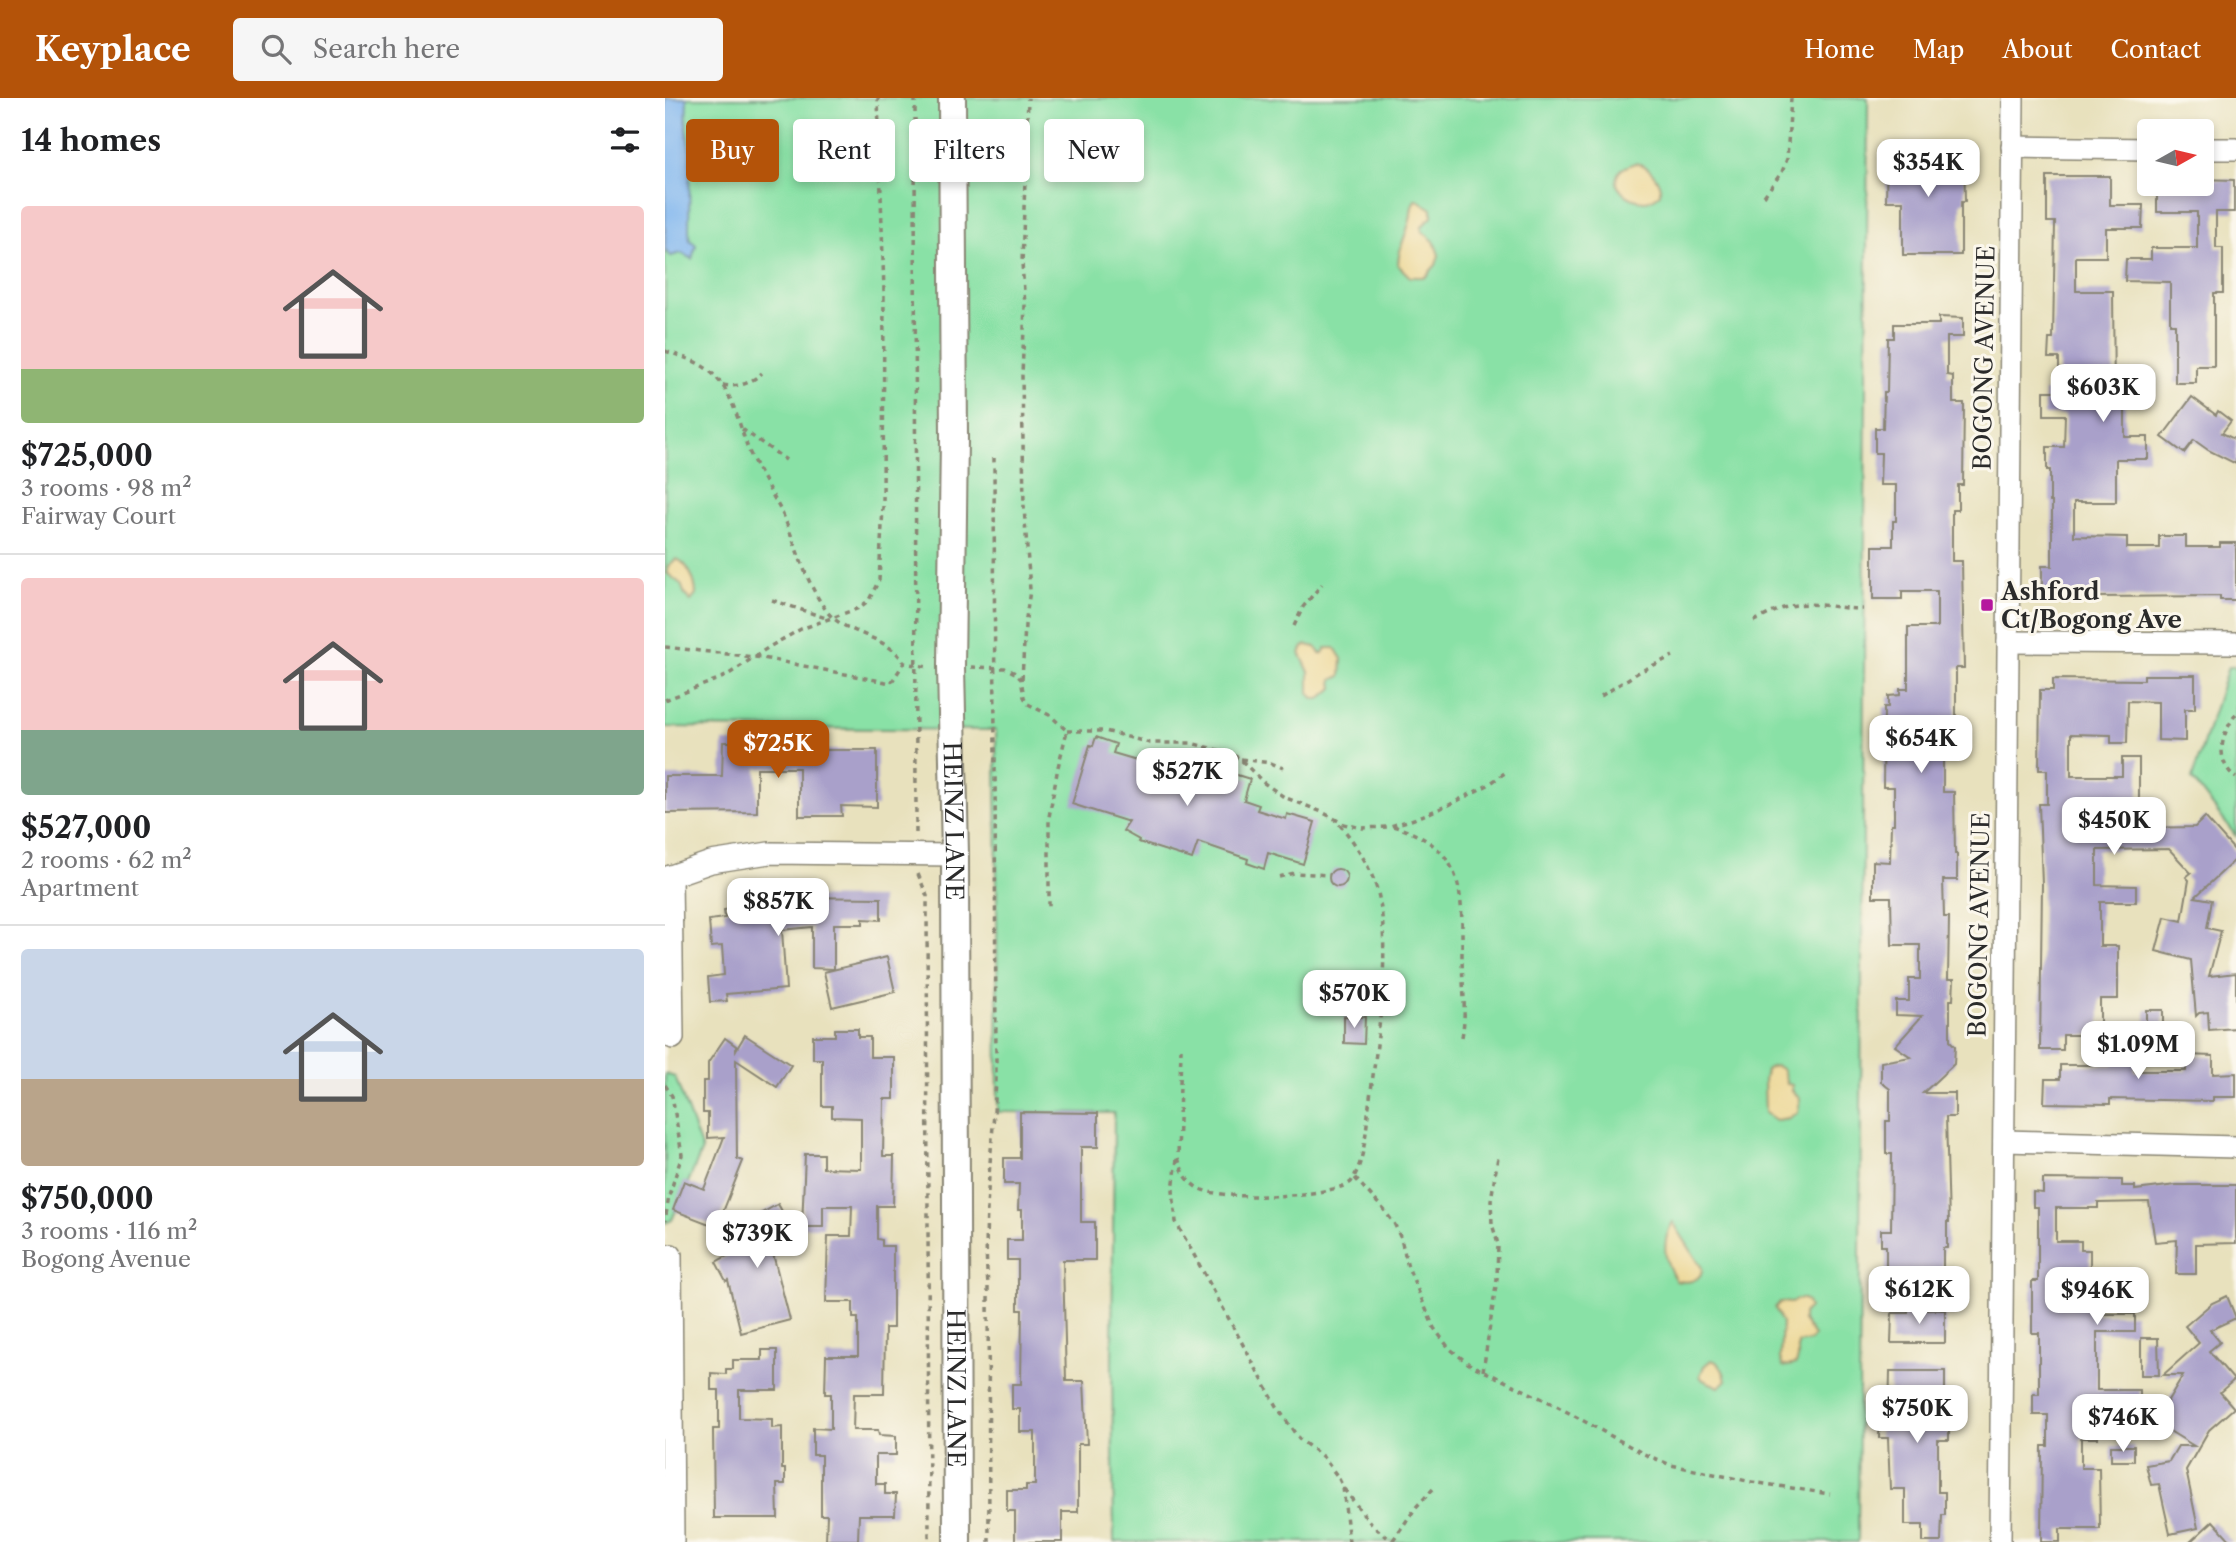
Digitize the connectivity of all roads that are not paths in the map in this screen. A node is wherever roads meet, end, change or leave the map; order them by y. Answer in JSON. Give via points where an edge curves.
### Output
{"nodes":[{"id":1,"x":952,"y":98,"type":"edge"},
{"id":2,"x":2013,"y":98,"type":"edge"},
{"id":3,"x":2012,"y":147,"type":"junction"},
{"id":4,"x":2137,"y":149,"type":"edge"},
{"id":5,"x":2214,"y":149,"type":"edge"},
{"id":6,"x":2236,"y":149,"type":"edge"},
{"id":7,"x":2008,"y":642,"type":"junction"},
{"id":8,"x":2236,"y":643,"type":"edge"},
{"id":9,"x":955,"y":855,"type":"junction"},
{"id":10,"x":668,"y":877,"type":"edge"},
{"id":11,"x":673,"y":1038,"type":"dead end"},
{"id":12,"x":2004,"y":1141,"type":"junction"},
{"id":13,"x":2236,"y":1147,"type":"edge"},
{"id":14,"x":671,"y":1255,"type":"dead end"},
{"id":15,"x":673,"y":1542,"type":"edge"},
{"id":16,"x":957,"y":1542,"type":"edge"},
{"id":17,"x":2000,"y":1542,"type":"edge"}],
"edges":[{"from":1,"to":9,"type":"street","name":"HEINZ LANE"},
{"from":2,"to":3,"type":"street","name":"BOGONG AVENUE"},
{"from":3,"to":4,"type":"street"},
{"from":3,"to":7,"type":"street","name":"BOGONG AVENUE"},
{"from":5,"to":6,"type":"street"},
{"from":7,"to":8,"type":"street"},
{"from":7,"to":12,"type":"street","name":"BOGONG AVENUE"},
{"from":9,"to":10,"type":"street","via":[[769,853],[711,862]]},
{"from":9,"to":16,"type":"street","name":"HEINZ LANE"},
{"from":10,"to":11,"type":"street"},
{"from":12,"to":13,"type":"street"},
{"from":12,"to":17,"type":"street","name":"BOGONG AVENUE"},
{"from":14,"to":15,"type":"street"}]}
